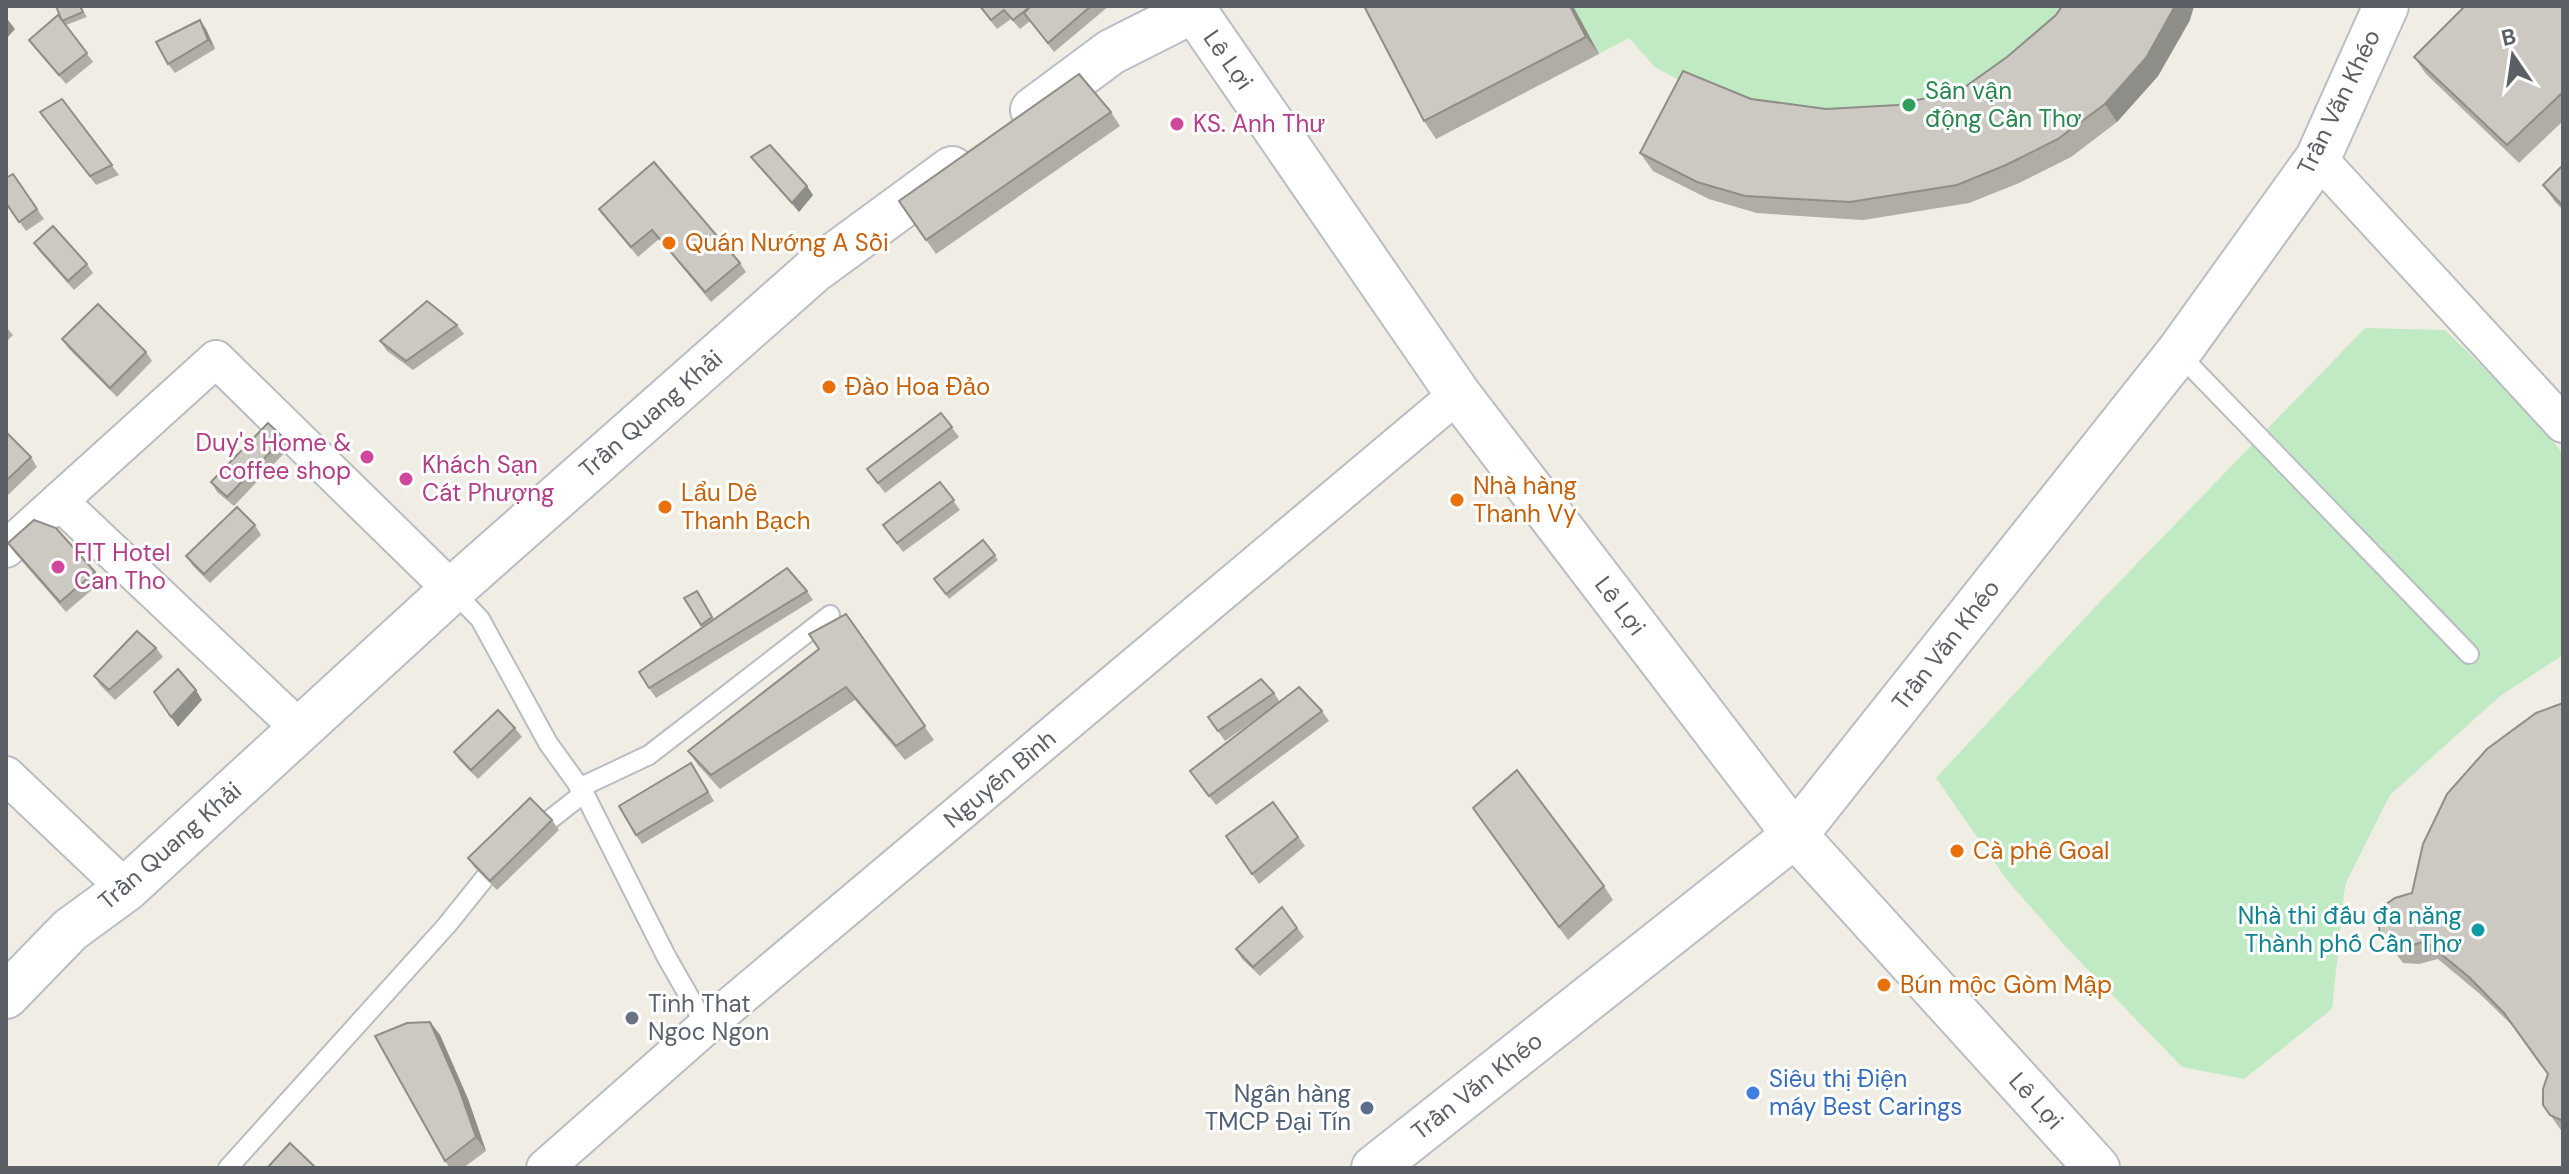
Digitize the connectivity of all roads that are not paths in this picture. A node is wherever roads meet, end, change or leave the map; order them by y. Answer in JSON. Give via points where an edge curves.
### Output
{"nodes":[{"id":1,"x":2386,"y":6,"type":"edge"},
{"id":2,"x":1195,"y":7,"type":"edge"},
{"id":3,"x":2318,"y":158,"type":"junction"},
{"id":4,"x":2178,"y":353,"type":"junction"},
{"id":5,"x":1458,"y":394,"type":"junction"},
{"id":6,"x":2563,"y":424,"type":"edge"},
{"id":7,"x":59,"y":501,"type":"junction"},
{"id":8,"x":6,"y":549,"type":"edge"},
{"id":9,"x":452,"y":590,"type":"junction"},
{"id":10,"x":830,"y":615,"type":"dead end"},
{"id":11,"x":2469,"y":654,"type":"dead end"},
{"id":12,"x":301,"y":730,"type":"junction"},
{"id":13,"x":6,"y":775,"type":"edge"},
{"id":14,"x":582,"y":790,"type":"junction"},
{"id":15,"x":1795,"y":835,"type":"junction"},
{"id":16,"x":126,"y":889,"type":"junction"},
{"id":17,"x":6,"y":996,"type":"edge"},
{"id":18,"x":706,"y":1026,"type":"junction"},
{"id":19,"x":228,"y":1168,"type":"edge"},
{"id":20,"x":545,"y":1168,"type":"edge"},
{"id":21,"x":1374,"y":1168,"type":"edge"},
{"id":22,"x":2097,"y":1168,"type":"edge"}],
"edges":[{"from":1,"to":3,"type":"street","name":"Trần Văn Khéo"},
{"from":2,"to":5,"type":"street","name":"Lê Lợi"},
{"from":2,"to":9,"type":"street","name":"Trần Quang Khải","via":[[1111,52],[813,271]]},
{"from":3,"to":4,"type":"street","name":"Trần Văn Khéo"},
{"from":3,"to":6,"type":"street"},
{"from":4,"to":11,"type":"lane"},
{"from":4,"to":15,"type":"street","name":"Trần Văn Khéo"},
{"from":5,"to":15,"type":"street","name":"Lê Lợi"},
{"from":5,"to":18,"type":"street","name":"Nguyễn Bình"},
{"from":7,"to":8,"type":"street"},
{"from":7,"to":9,"type":"street","via":[[216,359]]},
{"from":7,"to":12,"type":"street"},
{"from":9,"to":12,"type":"street","name":"Trần Quang Khải"},
{"from":9,"to":14,"type":"lane","via":[[480,619],[548,743]]},
{"from":10,"to":14,"type":"lane","via":[[649,755]]},
{"from":12,"to":16,"type":"street","name":"Trần Quang Khải"},
{"from":13,"to":16,"type":"street"},
{"from":14,"to":18,"type":"lane"},
{"from":14,"to":19,"type":"lane","via":[[499,859],[447,925]]},
{"from":15,"to":21,"type":"street","name":"Trần Văn Khéo"},
{"from":15,"to":22,"type":"street","name":"Lê Lợi"},
{"from":16,"to":17,"type":"street","name":"Trần Quang Khải","via":[[70,930]]},
{"from":18,"to":20,"type":"street","name":"Nguyễn Bình"}]}
